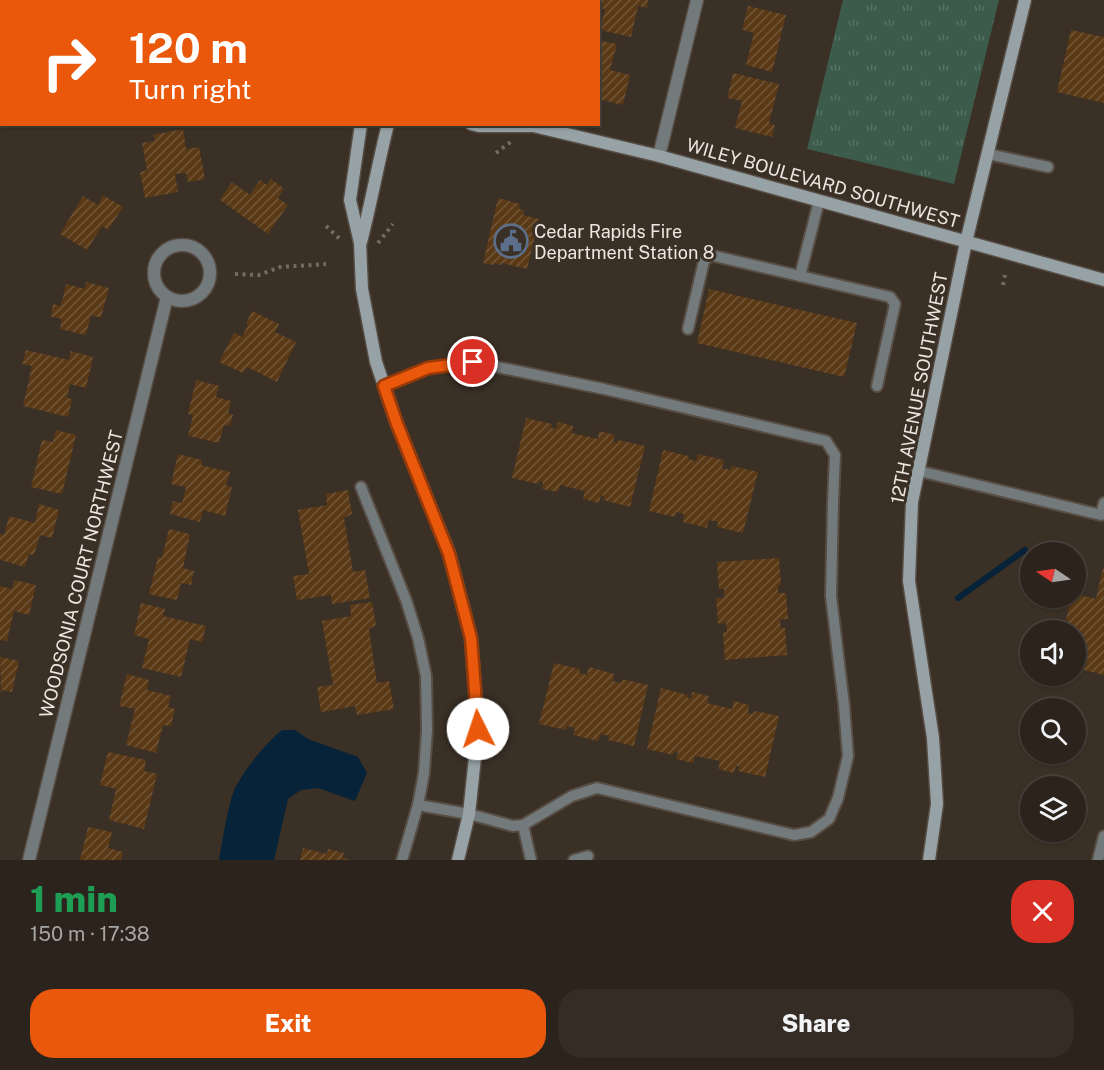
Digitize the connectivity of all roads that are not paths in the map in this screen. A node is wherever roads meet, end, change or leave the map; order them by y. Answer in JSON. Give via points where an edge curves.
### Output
{"nodes":[{"id":1,"x":697,"y":0,"type":"edge"},
{"id":2,"x":1025,"y":0,"type":"edge"},
{"id":3,"x":361,"y":126,"type":"edge"},
{"id":4,"x":388,"y":126,"type":"edge"},
{"id":5,"x":532,"y":126,"type":"edge"},
{"id":6,"x":988,"y":154,"type":"junction"},
{"id":7,"x":659,"y":156,"type":"junction"},
{"id":8,"x":1048,"y":167,"type":"dead end"},
{"id":9,"x":819,"y":201,"type":"junction"},
{"id":10,"x":966,"y":242,"type":"junction"},
{"id":11,"x":360,"y":243,"type":"junction"},
{"id":12,"x":800,"y":276,"type":"junction"},
{"id":13,"x":1104,"y":280,"type":"edge"},
{"id":14,"x":167,"y":297,"type":"junction"},
{"id":15,"x":687,"y":328,"type":"dead end"},
{"id":16,"x":384,"y":386,"type":"junction"},
{"id":17,"x":877,"y":386,"type":"dead end"},
{"id":18,"x":919,"y":471,"type":"junction"},
{"id":19,"x":361,"y":487,"type":"dead end"},
{"id":20,"x":1104,"y":503,"type":"edge"},
{"id":21,"x":418,"y":806,"type":"junction"},
{"id":22,"x":469,"y":814,"type":"junction"},
{"id":23,"x":523,"y":825,"type":"junction"},
{"id":24,"x":1104,"y":836,"type":"edge"},
{"id":25,"x":588,"y":856,"type":"dead end"},
{"id":26,"x":29,"y":860,"type":"edge"},
{"id":27,"x":402,"y":860,"type":"edge"},
{"id":28,"x":458,"y":860,"type":"edge"},
{"id":29,"x":531,"y":860,"type":"edge"},
{"id":30,"x":574,"y":860,"type":"edge"},
{"id":31,"x":929,"y":860,"type":"edge"},
{"id":32,"x":1098,"y":860,"type":"edge"}],
"edges":[{"from":1,"to":7,"type":"street"},
{"from":2,"to":6,"type":"street","name":"12TH AVENUE SOUTHWEST"},
{"from":3,"to":11,"type":"street","via":[[350,200]]},
{"from":4,"to":11,"type":"street"},
{"from":5,"to":7,"type":"street","name":"WILEY BOULEVARD SOUTHWEST"},
{"from":6,"to":8,"type":"lane"},
{"from":6,"to":10,"type":"street","name":"12TH AVENUE SOUTHWEST"},
{"from":7,"to":9,"type":"street","name":"WILEY BOULEVARD SOUTHWEST"},
{"from":9,"to":10,"type":"street","name":"WILEY BOULEVARD SOUTHWEST"},
{"from":9,"to":12,"type":"lane"},
{"from":10,"to":13,"type":"street","name":"WILEY BOULEVARD SOUTHWEST"},
{"from":10,"to":18,"type":"street","name":"12TH AVENUE SOUTHWEST"},
{"from":11,"to":16,"type":"street","via":[[362,289]]},
{"from":12,"to":15,"type":"lane","via":[[710,255],[704,261]]},
{"from":12,"to":17,"type":"lane","via":[[890,297],[895,304]]},
{"from":14,"to":14,"type":"street","via":[[176,301],[194,299],[208,286],[210,268],[202,251],[184,244],[159,255],[154,273],[160,291]]},
{"from":14,"to":26,"type":"street","name":"WOODSONIA COURT NORTHWEST"},
{"from":16,"to":22,"type":"street","via":[[449,554],[471,638],[478,729]]},
{"from":16,"to":23,"type":"lane","via":[[428,368],[473,362],[826,441],[835,455],[831,596],[848,756],[829,819],[811,832],[794,835],[597,789],[572,796]]},
{"from":18,"to":20,"type":"lane","via":[[1100,517]]},
{"from":18,"to":31,"type":"street","name":"12TH AVENUE SOUTHWEST","via":[[912,502],[909,581],[933,738],[937,804]]},
{"from":19,"to":21,"type":"lane","via":[[406,600],[426,676],[427,730]]},
{"from":21,"to":22,"type":"lane"},
{"from":21,"to":27,"type":"lane"},
{"from":22,"to":23,"type":"lane"},
{"from":22,"to":28,"type":"street"},
{"from":23,"to":29,"type":"lane"},
{"from":24,"to":32,"type":"lane"},
{"from":25,"to":30,"type":"lane"}]}
